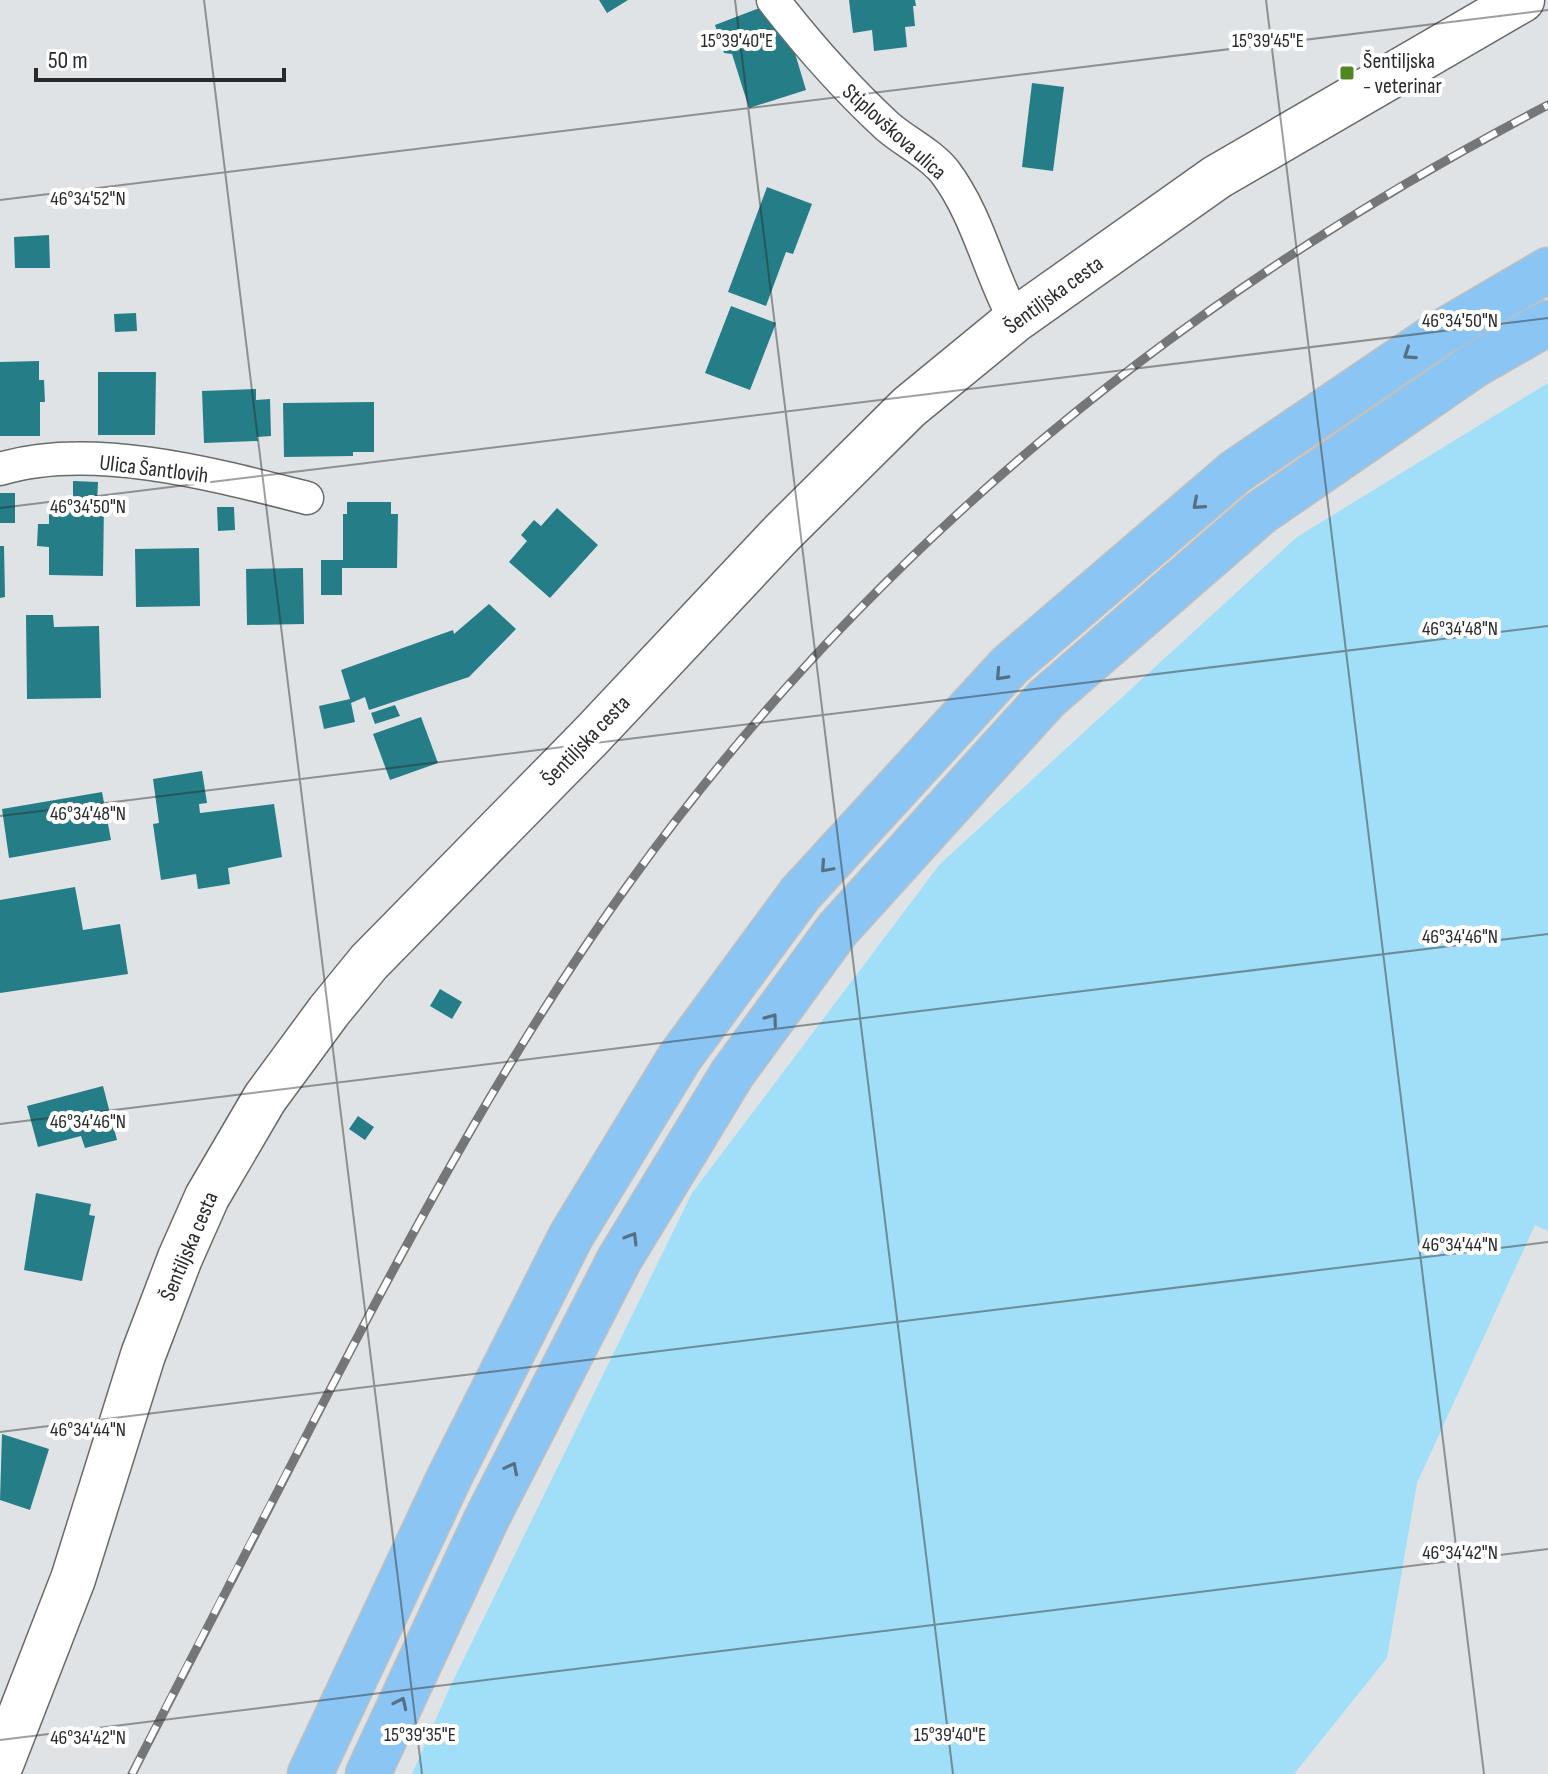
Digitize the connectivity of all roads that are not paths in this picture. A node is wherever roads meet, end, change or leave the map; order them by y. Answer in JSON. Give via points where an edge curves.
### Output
{"nodes":[{"id":1,"x":773,"y":0,"type":"edge"},
{"id":2,"x":1522,"y":0,"type":"edge"},
{"id":3,"x":1548,"y":270,"type":"edge"},
{"id":4,"x":1015,"y":320,"type":"junction"},
{"id":5,"x":1548,"y":323,"type":"edge"},
{"id":6,"x":0,"y":469,"type":"edge"},
{"id":7,"x":307,"y":498,"type":"dead end"},
{"id":8,"x":0,"y":1767,"type":"edge"},
{"id":9,"x":310,"y":1774,"type":"edge"},
{"id":10,"x":368,"y":1774,"type":"edge"}],
"edges":[{"from":1,"to":4,"type":"street","name":"Stiplovškova ulica","via":[[846,88],[943,169],[968,209]]},
{"from":2,"to":4,"type":"street","name":"Šentiljska cesta","via":[[1217,177]]},
{"from":3,"to":9,"type":"highway","one_way":true,"via":[[1437,335],[1235,472],[1010,665],[800,894],[680,1057],[571,1236],[450,1476]]},
{"from":4,"to":8,"type":"street","name":"Šentiljska cesta","via":[[909,407],[771,544],[369,962],[265,1098],[207,1197],[180,1258],[143,1355],[73,1579]]},
{"from":10,"to":5,"type":"highway","one_way":true,"via":[[486,1520],[619,1260],[732,1074],[837,930],[1046,699],[1260,513],[1476,364]]},
{"from":6,"to":7,"type":"street","name":"Ulica Šantlovih","via":[[68,459],[152,463]]}]}
